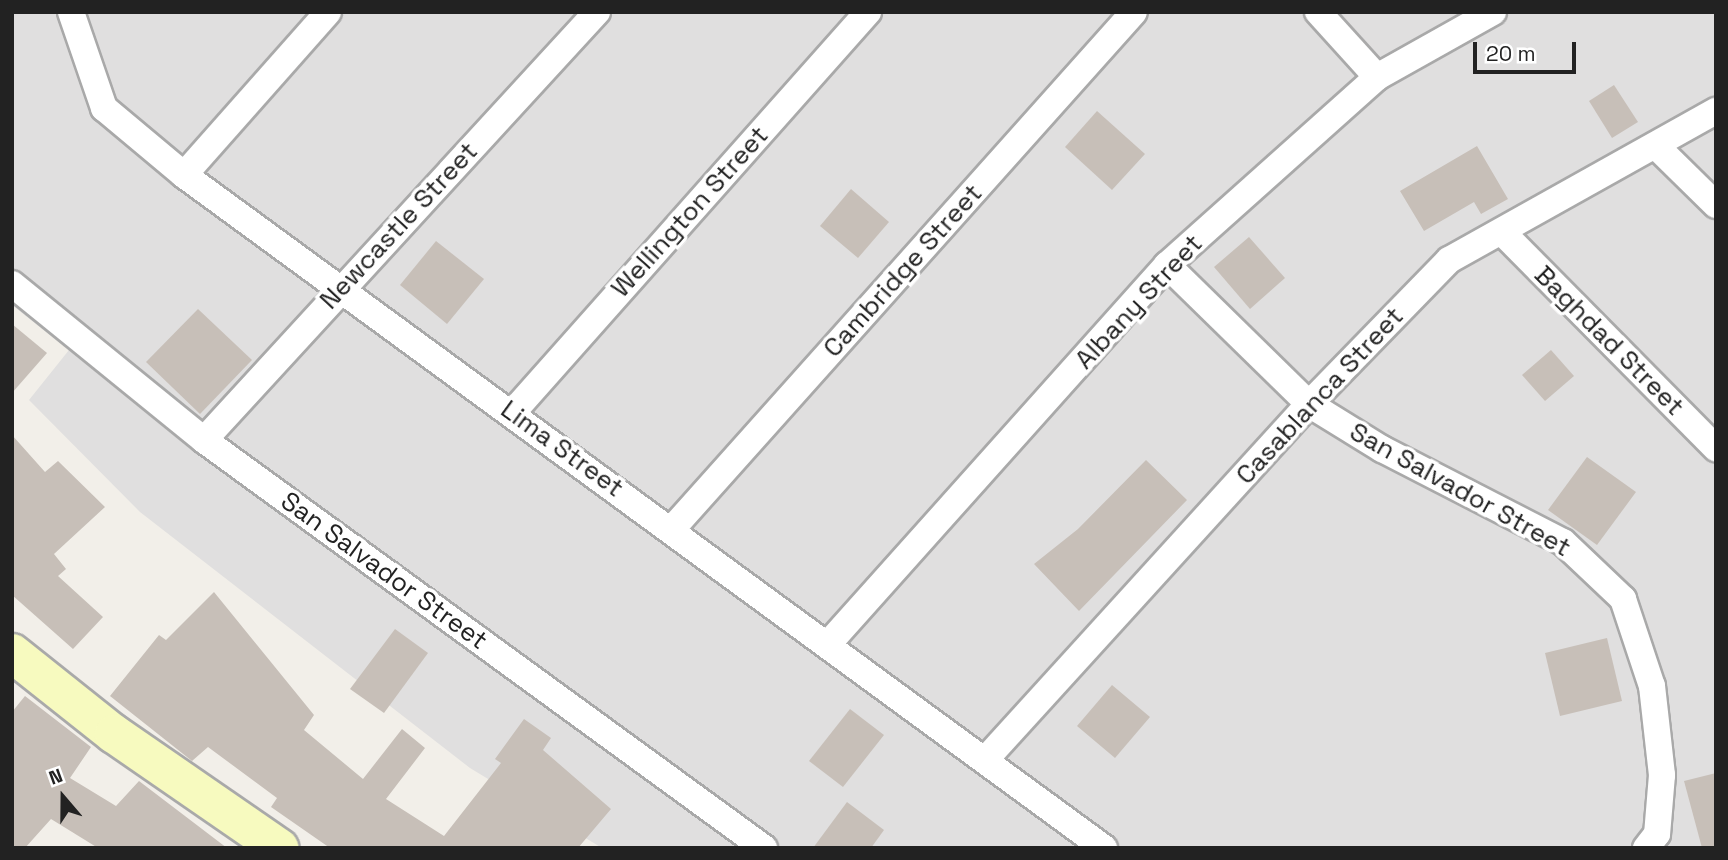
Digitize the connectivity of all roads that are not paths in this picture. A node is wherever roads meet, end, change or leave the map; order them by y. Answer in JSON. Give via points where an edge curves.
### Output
{"nodes":[{"id":1,"x":328,"y":12,"type":"edge"},
{"id":2,"x":597,"y":12,"type":"edge"},
{"id":3,"x":868,"y":12,"type":"edge"},
{"id":4,"x":1134,"y":12,"type":"edge"},
{"id":5,"x":1318,"y":12,"type":"edge"},
{"id":6,"x":1493,"y":12,"type":"edge"},
{"id":7,"x":76,"y":15,"type":"edge"},
{"id":8,"x":1377,"y":77,"type":"junction"},
{"id":9,"x":1716,"y":111,"type":"edge"},
{"id":10,"x":1656,"y":146,"type":"junction"},
{"id":11,"x":184,"y":175,"type":"junction"},
{"id":12,"x":1716,"y":205,"type":"edge"},
{"id":13,"x":1503,"y":233,"type":"junction"},
{"id":14,"x":1167,"y":265,"type":"junction"},
{"id":15,"x":12,"y":284,"type":"edge"},
{"id":16,"x":342,"y":288,"type":"junction"},
{"id":17,"x":1309,"y":404,"type":"junction"},
{"id":18,"x":513,"y":412,"type":"junction"},
{"id":19,"x":204,"y":440,"type":"junction"},
{"id":20,"x":1716,"y":448,"type":"edge"},
{"id":21,"x":672,"y":529,"type":"junction"},
{"id":22,"x":829,"y":643,"type":"junction"},
{"id":23,"x":12,"y":653,"type":"edge"},
{"id":24,"x":986,"y":759,"type":"junction"},
{"id":25,"x":279,"y":848,"type":"edge"},
{"id":26,"x":764,"y":848,"type":"edge"},
{"id":27,"x":1104,"y":848,"type":"edge"},
{"id":28,"x":1646,"y":848,"type":"edge"}],
"edges":[{"from":1,"to":11,"type":"street"},
{"from":2,"to":16,"type":"street","name":"Newcastle Street"},
{"from":3,"to":18,"type":"street","name":"Wellington Street"},
{"from":4,"to":21,"type":"street","name":"Cambridge Street"},
{"from":5,"to":8,"type":"street"},
{"from":6,"to":8,"type":"street","name":"Albany Street"},
{"from":7,"to":11,"type":"street","name":"Lima Street","via":[[104,108]]},
{"from":8,"to":14,"type":"street","name":"Albany Street"},
{"from":9,"to":10,"type":"street","name":"Casablanca Street"},
{"from":10,"to":12,"type":"street"},
{"from":10,"to":13,"type":"street","name":"Casablanca Street"},
{"from":11,"to":16,"type":"street","name":"Lima Street"},
{"from":13,"to":17,"type":"street","name":"Casablanca Street","via":[[1449,260]]},
{"from":13,"to":20,"type":"street","name":"Baghdad Street"},
{"from":14,"to":17,"type":"street","name":"San Salvador Street"},
{"from":14,"to":22,"type":"street","name":"Albany Street"},
{"from":15,"to":19,"type":"street","name":"San Salvador Street"},
{"from":16,"to":18,"type":"street","name":"Lima Street"},
{"from":16,"to":19,"type":"street","name":"Newcastle Street"},
{"from":17,"to":24,"type":"street","name":"Casablanca Street"},
{"from":17,"to":28,"type":"street","name":"San Salvador Street","via":[[1382,449],[1563,542],[1623,599],[1652,686],[1661,775],[1657,834]]},
{"from":18,"to":21,"type":"street","name":"Lima Street"},
{"from":19,"to":26,"type":"street","name":"San Salvador Street"},
{"from":21,"to":22,"type":"street","name":"Lima Street"},
{"from":22,"to":24,"type":"street","name":"Lima Street"},
{"from":23,"to":25,"type":"main road","via":[[114,734]]},
{"from":24,"to":27,"type":"street","name":"Lima Street"}]}
